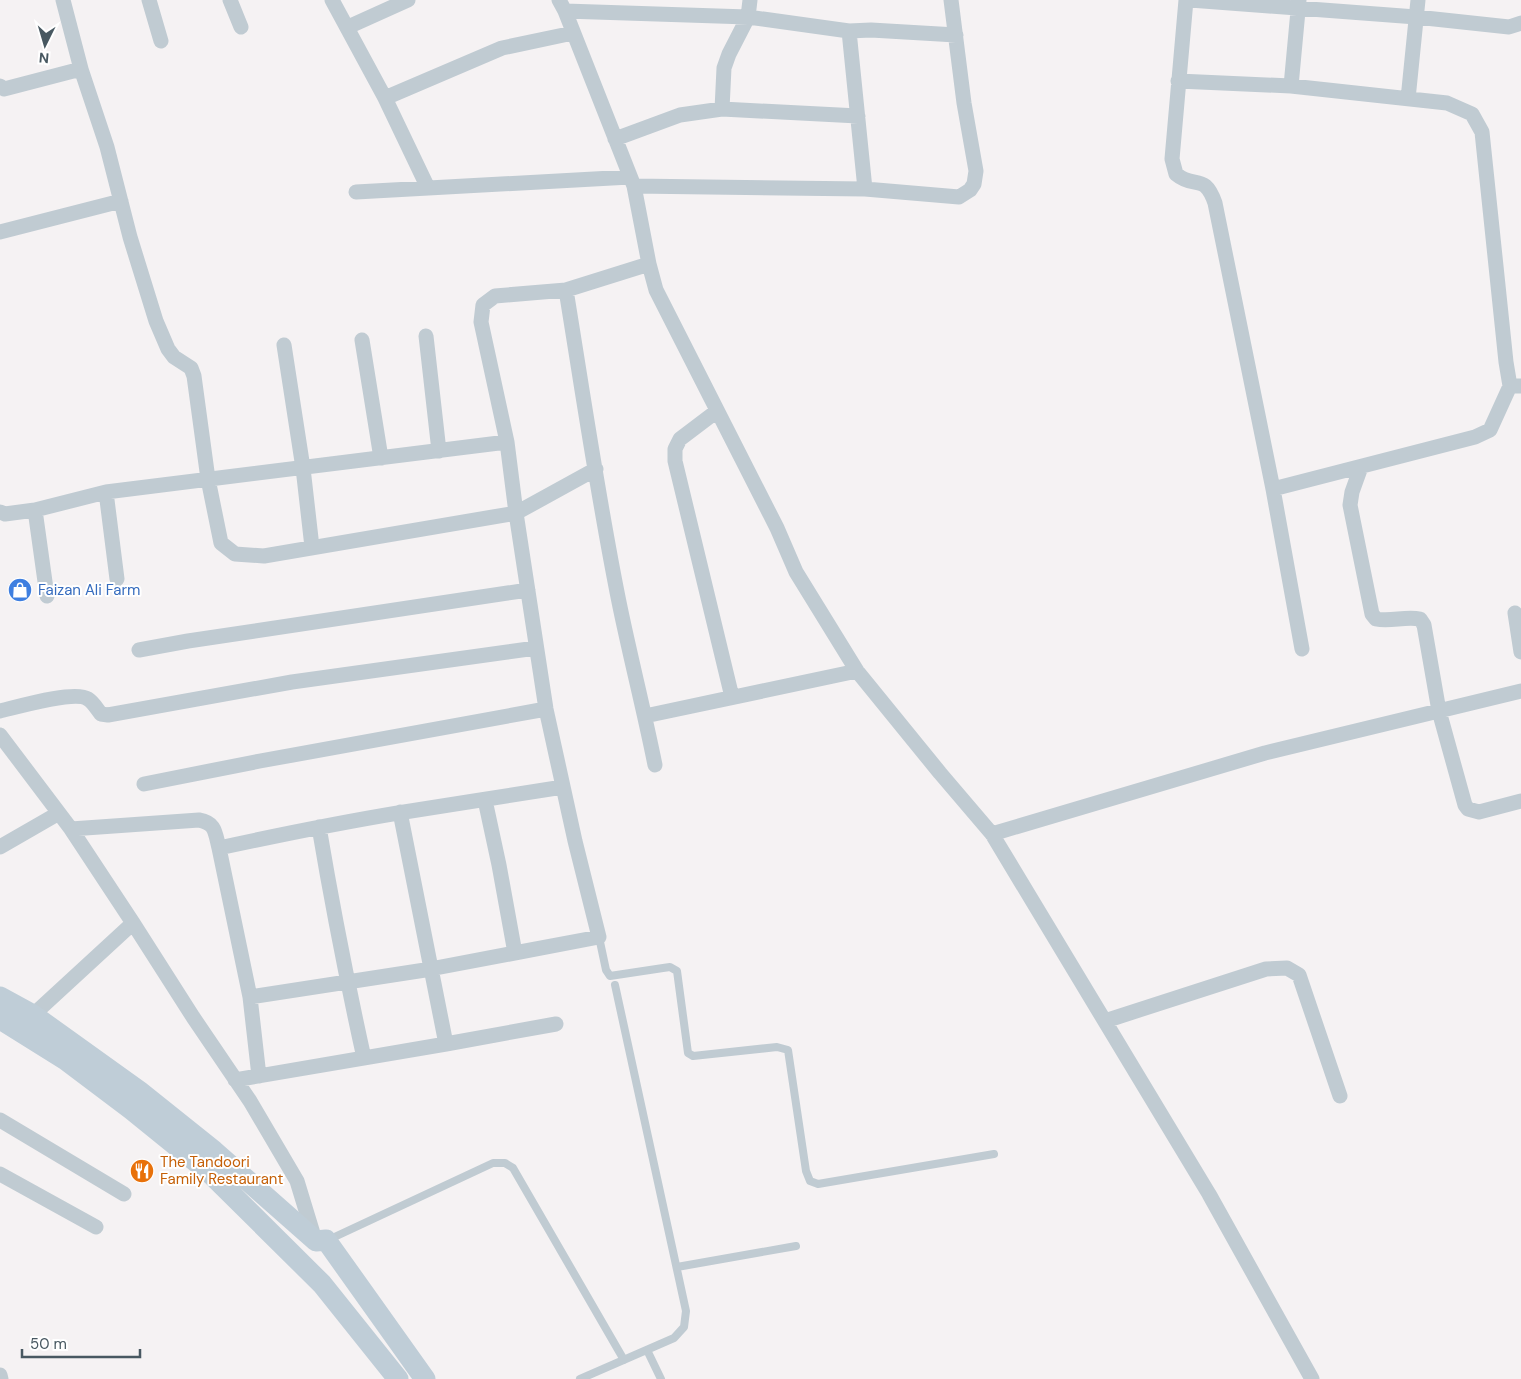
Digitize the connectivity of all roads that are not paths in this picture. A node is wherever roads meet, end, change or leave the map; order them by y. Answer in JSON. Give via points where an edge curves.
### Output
{"nodes":[{"id":1,"x":62,"y":0,"type":"edge"},
{"id":2,"x":149,"y":0,"type":"edge"},
{"id":3,"x":230,"y":0,"type":"edge"},
{"id":4,"x":332,"y":0,"type":"edge"},
{"id":5,"x":408,"y":0,"type":"edge"},
{"id":6,"x":750,"y":0,"type":"edge"},
{"id":7,"x":952,"y":0,"type":"edge"},
{"id":8,"x":1186,"y":0,"type":"edge"},
{"id":9,"x":1190,"y":0,"type":"edge"},
{"id":10,"x":1418,"y":0,"type":"edge"},
{"id":11,"x":1298,"y":4,"type":"edge"},
{"id":12,"x":562,"y":5,"type":"edge"},
{"id":13,"x":748,"y":17,"type":"junction"},
{"id":14,"x":1416,"y":17,"type":"junction"},
{"id":15,"x":1521,"y":23,"type":"edge"},
{"id":16,"x":240,"y":27,"type":"dead end"},
{"id":17,"x":348,"y":27,"type":"junction"},
{"id":18,"x":849,"y":31,"type":"junction"},
{"id":19,"x":573,"y":32,"type":"junction"},
{"id":20,"x":956,"y":35,"type":"junction"},
{"id":21,"x":162,"y":41,"type":"dead end"},
{"id":22,"x":81,"y":68,"type":"junction"},
{"id":23,"x":1178,"y":81,"type":"junction"},
{"id":24,"x":0,"y":86,"type":"edge"},
{"id":25,"x":1291,"y":86,"type":"junction"},
{"id":26,"x":385,"y":98,"type":"junction"},
{"id":27,"x":1408,"y":99,"type":"junction"},
{"id":28,"x":722,"y":109,"type":"junction"},
{"id":29,"x":858,"y":116,"type":"junction"},
{"id":30,"x":615,"y":139,"type":"junction"},
{"id":31,"x":632,"y":182,"type":"junction"},
{"id":32,"x":428,"y":188,"type":"junction"},
{"id":33,"x":865,"y":189,"type":"junction"},
{"id":34,"x":356,"y":192,"type":"dead end"},
{"id":35,"x":121,"y":201,"type":"junction"},
{"id":36,"x":0,"y":232,"type":"edge"},
{"id":37,"x":649,"y":264,"type":"junction"},
{"id":38,"x":566,"y":290,"type":"junction"},
{"id":39,"x":426,"y":336,"type":"dead end"},
{"id":40,"x":362,"y":340,"type":"dead end"},
{"id":41,"x":284,"y":344,"type":"dead end"},
{"id":42,"x":1515,"y":386,"type":"edge"},
{"id":43,"x":717,"y":411,"type":"junction"},
{"id":44,"x":507,"y":442,"type":"junction"},
{"id":45,"x":439,"y":451,"type":"junction"},
{"id":46,"x":381,"y":458,"type":"junction"},
{"id":47,"x":1361,"y":467,"type":"junction"},
{"id":48,"x":303,"y":468,"type":"junction"},
{"id":49,"x":596,"y":470,"type":"junction"},
{"id":50,"x":208,"y":479,"type":"junction"},
{"id":51,"x":1273,"y":489,"type":"junction"},
{"id":52,"x":106,"y":492,"type":"junction"},
{"id":53,"x":35,"y":510,"type":"junction"},
{"id":54,"x":0,"y":512,"type":"edge"},
{"id":55,"x":516,"y":513,"type":"junction"},
{"id":56,"x":312,"y":547,"type":"junction"},
{"id":57,"x":117,"y":579,"type":"dead end"},
{"id":58,"x":528,"y":590,"type":"junction"},
{"id":59,"x":47,"y":596,"type":"dead end"},
{"id":60,"x":1515,"y":613,"type":"dead end"},
{"id":61,"x":536,"y":648,"type":"junction"},
{"id":62,"x":1302,"y":649,"type":"dead end"},
{"id":63,"x":139,"y":650,"type":"dead end"},
{"id":64,"x":1521,"y":652,"type":"edge"},
{"id":65,"x":857,"y":671,"type":"junction"},
{"id":66,"x":1521,"y":691,"type":"edge"},
{"id":67,"x":732,"y":697,"type":"junction"},
{"id":68,"x":546,"y":709,"type":"junction"},
{"id":69,"x":0,"y":711,"type":"edge"},
{"id":70,"x":1438,"y":711,"type":"junction"},
{"id":71,"x":645,"y":716,"type":"junction"},
{"id":72,"x":0,"y":734,"type":"edge"},
{"id":73,"x":655,"y":765,"type":"dead end"},
{"id":74,"x":144,"y":784,"type":"dead end"},
{"id":75,"x":563,"y":787,"type":"junction"},
{"id":76,"x":484,"y":800,"type":"junction"},
{"id":77,"x":1521,"y":801,"type":"edge"},
{"id":78,"x":400,"y":812,"type":"junction"},
{"id":79,"x":59,"y":813,"type":"junction"},
{"id":80,"x":319,"y":827,"type":"junction"},
{"id":81,"x":71,"y":829,"type":"junction"},
{"id":82,"x":992,"y":834,"type":"junction"},
{"id":83,"x":0,"y":847,"type":"edge"},
{"id":84,"x":219,"y":848,"type":"junction"},
{"id":85,"x":133,"y":923,"type":"junction"},
{"id":86,"x":599,"y":937,"type":"junction"},
{"id":87,"x":515,"y":953,"type":"junction"},
{"id":88,"x":431,"y":969,"type":"junction"},
{"id":89,"x":347,"y":981,"type":"junction"},
{"id":90,"x":615,"y":985,"type":"dead end"},
{"id":91,"x":250,"y":997,"type":"junction"},
{"id":92,"x":0,"y":998,"type":"edge"},
{"id":93,"x":33,"y":1016,"type":"junction"},
{"id":94,"x":1105,"y":1021,"type":"junction"},
{"id":95,"x":556,"y":1024,"type":"dead end"},
{"id":96,"x":2,"y":1025,"type":"edge"},
{"id":97,"x":446,"y":1044,"type":"junction"},
{"id":98,"x":364,"y":1058,"type":"junction"},
{"id":99,"x":259,"y":1076,"type":"junction"},
{"id":100,"x":235,"y":1080,"type":"junction"},
{"id":101,"x":1340,"y":1096,"type":"dead end"},
{"id":102,"x":0,"y":1120,"type":"edge"},
{"id":103,"x":994,"y":1154,"type":"dead end"},
{"id":104,"x":0,"y":1174,"type":"edge"},
{"id":105,"x":124,"y":1194,"type":"dead end"},
{"id":106,"x":96,"y":1227,"type":"dead end"},
{"id":107,"x":321,"y":1241,"type":"junction"},
{"id":108,"x":796,"y":1246,"type":"dead end"},
{"id":109,"x":677,"y":1268,"type":"junction"},
{"id":110,"x":647,"y":1350,"type":"junction"},
{"id":111,"x":624,"y":1360,"type":"junction"},
{"id":112,"x":0,"y":1375,"type":"edge"},
{"id":113,"x":1,"y":1379,"type":"edge"},
{"id":114,"x":398,"y":1379,"type":"edge"},
{"id":115,"x":425,"y":1379,"type":"edge"},
{"id":116,"x":580,"y":1379,"type":"edge"},
{"id":117,"x":661,"y":1379,"type":"edge"},
{"id":118,"x":1312,"y":1379,"type":"edge"}],
"edges":[{"from":1,"to":22,"type":"street"},
{"from":2,"to":21,"type":"street"},
{"from":3,"to":16,"type":"street"},
{"from":4,"to":17,"type":"street"},
{"from":5,"to":17,"type":"street"},
{"from":6,"to":13,"type":"street"},
{"from":7,"to":20,"type":"street"},
{"from":8,"to":23,"type":"street"},
{"from":9,"to":11,"type":"street"},
{"from":10,"to":14,"type":"street"},
{"from":11,"to":14,"type":"street"},
{"from":11,"to":25,"type":"street"},
{"from":12,"to":13,"type":"street"},
{"from":12,"to":19,"type":"street"},
{"from":13,"to":18,"type":"street"},
{"from":13,"to":28,"type":"street","via":[[724,68]]},
{"from":14,"to":15,"type":"street","via":[[1509,27]]},
{"from":14,"to":27,"type":"street"},
{"from":17,"to":26,"type":"street"},
{"from":18,"to":20,"type":"street"},
{"from":18,"to":29,"type":"street"},
{"from":19,"to":26,"type":"street","via":[[502,48]]},
{"from":19,"to":30,"type":"street"},
{"from":20,"to":33,"type":"street","via":[[976,171],[974,184],[959,197]]},
{"from":22,"to":24,"type":"street","via":[[4,89]]},
{"from":22,"to":35,"type":"street"},
{"from":23,"to":25,"type":"street"},
{"from":23,"to":51,"type":"street","via":[[1172,160],[1176,174],[1184,180],[1204,184],[1211,191],[1215,203]]},
{"from":25,"to":27,"type":"street"},
{"from":26,"to":32,"type":"street"},
{"from":27,"to":42,"type":"street","via":[[1448,103],[1472,114],[1482,132],[1506,362]]},
{"from":28,"to":29,"type":"street"},
{"from":28,"to":30,"type":"street","via":[[680,115]]},
{"from":29,"to":33,"type":"street"},
{"from":30,"to":31,"type":"street"},
{"from":31,"to":32,"type":"street"},
{"from":31,"to":33,"type":"street"},
{"from":31,"to":37,"type":"street"},
{"from":32,"to":34,"type":"street"},
{"from":35,"to":36,"type":"street"},
{"from":35,"to":50,"type":"street","via":[[156,321],[174,358],[191,368],[194,376]]},
{"from":37,"to":38,"type":"street"},
{"from":37,"to":43,"type":"street","via":[[656,290]]},
{"from":38,"to":44,"type":"street","via":[[495,296],[483,305],[481,322]]},
{"from":38,"to":49,"type":"street"},
{"from":39,"to":45,"type":"street"},
{"from":40,"to":46,"type":"street"},
{"from":41,"to":48,"type":"street"},
{"from":42,"to":47,"type":"street","via":[[1490,430],[1475,437]]},
{"from":43,"to":65,"type":"street","via":[[796,572]]},
{"from":43,"to":67,"type":"street","via":[[680,439],[675,449]]},
{"from":44,"to":45,"type":"street"},
{"from":44,"to":55,"type":"street"},
{"from":45,"to":46,"type":"street"},
{"from":46,"to":48,"type":"street"},
{"from":47,"to":51,"type":"street"},
{"from":47,"to":70,"type":"street","via":[[1350,506],[1372,614],[1383,620],[1420,619],[1424,626]]},
{"from":48,"to":50,"type":"street"},
{"from":48,"to":56,"type":"street"},
{"from":49,"to":55,"type":"street"},
{"from":49,"to":71,"type":"street","via":[[619,602]]},
{"from":50,"to":52,"type":"street"},
{"from":50,"to":56,"type":"street","via":[[221,543],[235,554],[264,556]]},
{"from":51,"to":62,"type":"street"},
{"from":52,"to":53,"type":"street"},
{"from":52,"to":57,"type":"street"},
{"from":53,"to":54,"type":"street"},
{"from":53,"to":59,"type":"street"},
{"from":55,"to":56,"type":"street"},
{"from":55,"to":58,"type":"street"},
{"from":58,"to":61,"type":"street"},
{"from":58,"to":63,"type":"street"},
{"from":60,"to":64,"type":"street"},
{"from":61,"to":68,"type":"street"},
{"from":61,"to":69,"type":"street","via":[[292,682],[108,715],[101,714],[89,699],[80,696],[61,697]]},
{"from":65,"to":67,"type":"street"},
{"from":65,"to":82,"type":"street"},
{"from":66,"to":70,"type":"street"},
{"from":67,"to":71,"type":"street"},
{"from":68,"to":74,"type":"street"},
{"from":68,"to":75,"type":"street"},
{"from":70,"to":77,"type":"street","via":[[1468,809],[1479,812]]},
{"from":70,"to":82,"type":"street","via":[[1265,753]]},
{"from":71,"to":73,"type":"street"},
{"from":72,"to":79,"type":"street"},
{"from":75,"to":76,"type":"street"},
{"from":75,"to":86,"type":"street"},
{"from":76,"to":78,"type":"street"},
{"from":76,"to":87,"type":"street"},
{"from":78,"to":80,"type":"street"},
{"from":78,"to":88,"type":"street"},
{"from":79,"to":81,"type":"street"},
{"from":79,"to":83,"type":"street"},
{"from":80,"to":84,"type":"street"},
{"from":80,"to":89,"type":"street"},
{"from":81,"to":84,"type":"street","via":[[199,820],[213,826]]},
{"from":81,"to":85,"type":"street"},
{"from":82,"to":94,"type":"street"},
{"from":84,"to":91,"type":"street"},
{"from":85,"to":93,"type":"street"},
{"from":85,"to":100,"type":"street"},
{"from":86,"to":87,"type":"street"},
{"from":86,"to":103,"type":"lane","via":[[610,976],[670,967],[677,971],[688,1053],[693,1056],[777,1047],[788,1050],[810,1181],[818,1184]]},
{"from":87,"to":88,"type":"street"},
{"from":88,"to":89,"type":"street"},
{"from":88,"to":97,"type":"street"},
{"from":89,"to":91,"type":"street"},
{"from":89,"to":98,"type":"street"},
{"from":90,"to":109,"type":"lane"},
{"from":91,"to":99,"type":"street"},
{"from":92,"to":93,"type":"street"},
{"from":93,"to":107,"type":"street","via":[[139,1092]]},
{"from":94,"to":101,"type":"street","via":[[1266,969],[1287,968],[1299,975]]},
{"from":94,"to":118,"type":"street","via":[[1209,1194]]},
{"from":95,"to":97,"type":"street"},
{"from":96,"to":114,"type":"street","via":[[66,1060],[210,1173],[322,1284]]},
{"from":97,"to":98,"type":"street"},
{"from":98,"to":99,"type":"street"},
{"from":99,"to":100,"type":"street"},
{"from":100,"to":107,"type":"street","via":[[297,1181]]},
{"from":102,"to":105,"type":"street"},
{"from":104,"to":106,"type":"street"},
{"from":107,"to":111,"type":"lane","via":[[493,1163],[505,1163],[513,1168]]},
{"from":107,"to":115,"type":"street"},
{"from":108,"to":109,"type":"lane"},
{"from":109,"to":110,"type":"lane","via":[[686,1310],[684,1328],[674,1338]]},
{"from":110,"to":111,"type":"lane"},
{"from":110,"to":117,"type":"lane"},
{"from":111,"to":116,"type":"lane"},
{"from":112,"to":113,"type":"street"}]}
